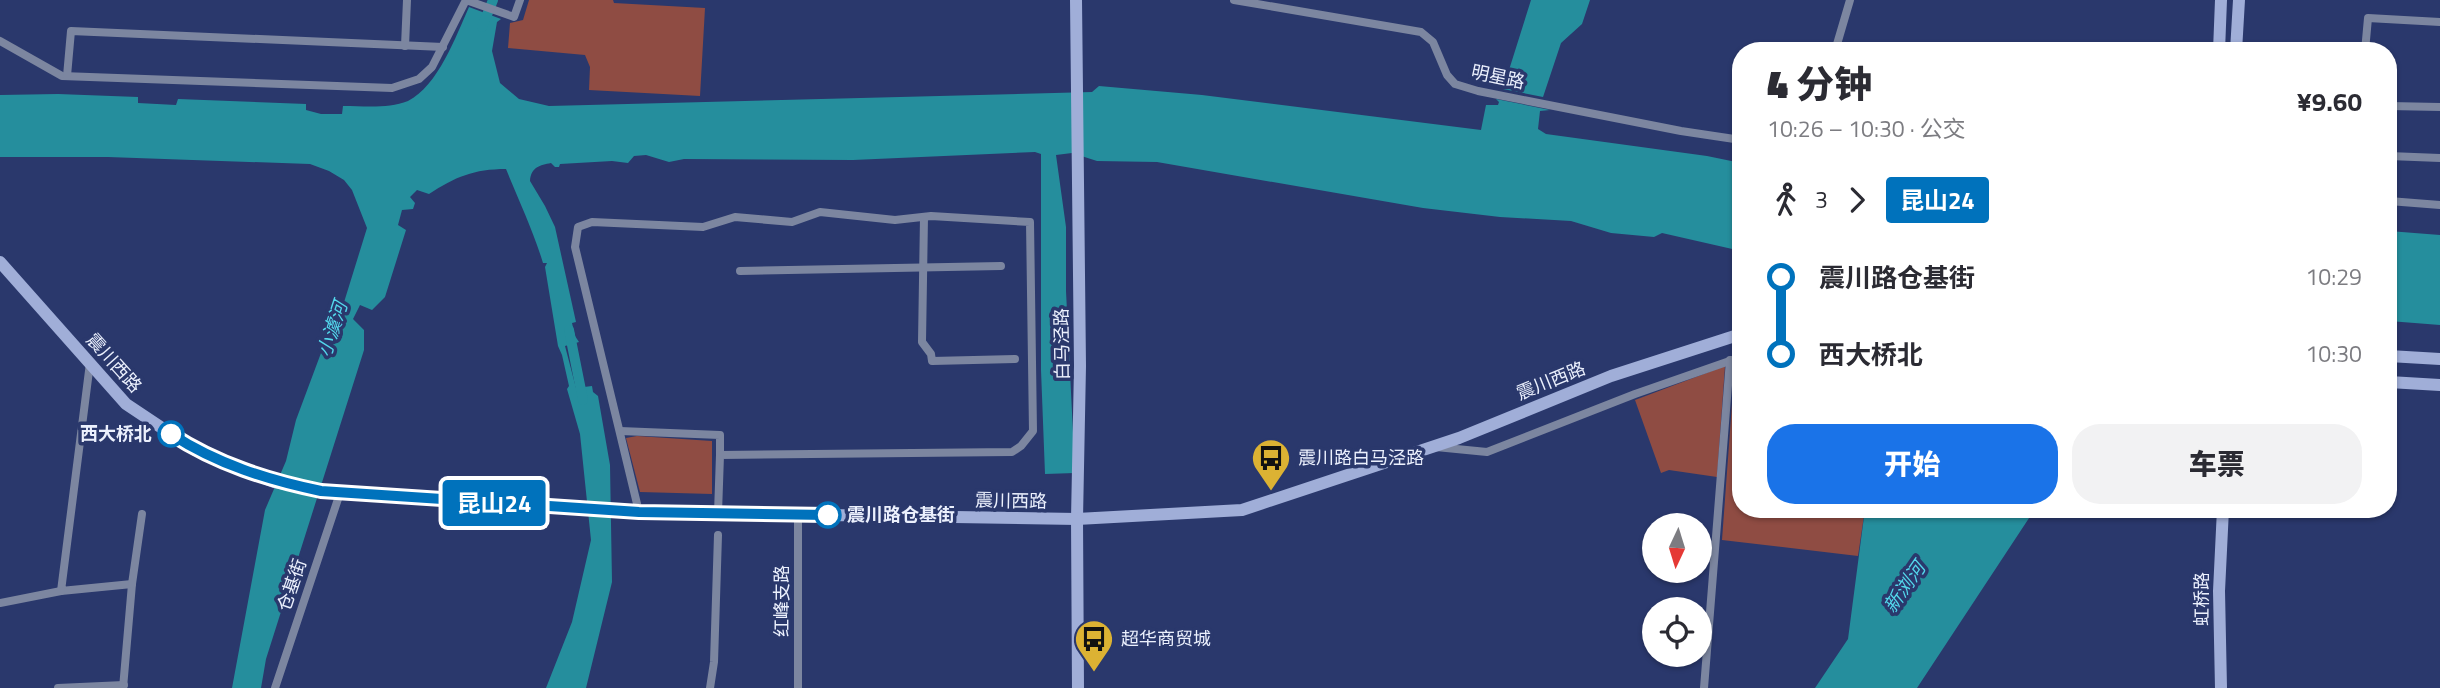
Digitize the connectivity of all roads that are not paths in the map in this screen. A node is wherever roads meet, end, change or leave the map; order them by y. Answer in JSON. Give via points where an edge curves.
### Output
{"nodes":[{"id":1,"x":407,"y":0,"type":"edge"},
{"id":2,"x":466,"y":0,"type":"edge"},
{"id":3,"x":520,"y":0,"type":"edge"},
{"id":4,"x":1076,"y":0,"type":"edge"},
{"id":5,"x":1234,"y":0,"type":"edge"},
{"id":6,"x":1850,"y":0,"type":"edge"},
{"id":7,"x":2221,"y":0,"type":"edge"},
{"id":8,"x":2239,"y":0,"type":"edge"},
{"id":9,"x":2440,"y":22,"type":"edge"},
{"id":10,"x":0,"y":41,"type":"edge"},
{"id":11,"x":1838,"y":42,"type":"edge"},
{"id":12,"x":2219,"y":42,"type":"edge"},
{"id":13,"x":2237,"y":42,"type":"edge"},
{"id":14,"x":2366,"y":42,"type":"edge"},
{"id":15,"x":405,"y":46,"type":"junction"},
{"id":16,"x":443,"y":47,"type":"junction"},
{"id":17,"x":67,"y":76,"type":"junction"},
{"id":18,"x":2397,"y":106,"type":"edge"},
{"id":19,"x":2440,"y":107,"type":"edge"},
{"id":20,"x":1732,"y":139,"type":"edge"},
{"id":21,"x":2397,"y":156,"type":"edge"},
{"id":22,"x":2440,"y":159,"type":"edge"},
{"id":23,"x":2397,"y":202,"type":"edge"},
{"id":24,"x":2440,"y":205,"type":"edge"},
{"id":25,"x":924,"y":217,"type":"junction"},
{"id":26,"x":0,"y":262,"type":"edge"},
{"id":27,"x":1001,"y":266,"type":"dead end"},
{"id":28,"x":923,"y":267,"type":"junction"},
{"id":29,"x":740,"y":271,"type":"dead end"},
{"id":30,"x":1732,"y":337,"type":"edge"},
{"id":31,"x":2397,"y":356,"type":"edge"},
{"id":32,"x":1015,"y":359,"type":"dead end"},
{"id":33,"x":2440,"y":359,"type":"edge"},
{"id":34,"x":1730,"y":360,"type":"joint"},
{"id":35,"x":90,"y":363,"type":"junction"},
{"id":36,"x":2397,"y":382,"type":"edge"},
{"id":37,"x":2440,"y":385,"type":"edge"},
{"id":38,"x":620,"y":431,"type":"junction"},
{"id":39,"x":1433,"y":447,"type":"junction"},
{"id":40,"x":720,"y":455,"type":"junction"},
{"id":41,"x":340,"y":494,"type":"junction"},
{"id":42,"x":639,"y":512,"type":"junction"},
{"id":43,"x":718,"y":513,"type":"junction"},
{"id":44,"x":142,"y":514,"type":"dead end"},
{"id":45,"x":798,"y":514,"type":"junction"},
{"id":46,"x":2222,"y":518,"type":"edge"},
{"id":47,"x":1077,"y":519,"type":"junction"},
{"id":48,"x":718,"y":535,"type":"dead end"},
{"id":49,"x":132,"y":584,"type":"junction"},
{"id":50,"x":61,"y":591,"type":"junction"},
{"id":51,"x":0,"y":603,"type":"edge"},
{"id":52,"x":123,"y":686,"type":"edge"},
{"id":53,"x":58,"y":688,"type":"edge"},
{"id":54,"x":275,"y":688,"type":"edge"},
{"id":55,"x":709,"y":688,"type":"edge"},
{"id":56,"x":798,"y":688,"type":"edge"},
{"id":57,"x":1078,"y":688,"type":"edge"},
{"id":58,"x":1704,"y":688,"type":"edge"},
{"id":59,"x":2221,"y":688,"type":"edge"}],
"edges":[{"from":1,"to":15,"type":"street"},
{"from":2,"to":3,"type":"street","via":[[514,17]]},
{"from":2,"to":16,"type":"street"},
{"from":4,"to":47,"type":"street","name":"白马泾路"},
{"from":5,"to":20,"type":"street","name":"明星路","via":[[1421,32],[1433,43],[1455,84]]},
{"from":6,"to":11,"type":"street"},
{"from":7,"to":12,"type":"street"},
{"from":8,"to":13,"type":"street"},
{"from":9,"to":14,"type":"street","via":[[2368,18]]},
{"from":10,"to":17,"type":"street"},
{"from":15,"to":16,"type":"street"},
{"from":15,"to":17,"type":"street","via":[[71,31]]},
{"from":16,"to":17,"type":"street","via":[[419,79],[392,88]]},
{"from":18,"to":19,"type":"street"},
{"from":21,"to":22,"type":"street"},
{"from":23,"to":24,"type":"street"},
{"from":25,"to":28,"type":"street"},
{"from":25,"to":38,"type":"street","via":[[895,220],[820,212],[792,222],[736,217],[703,227],[592,222],[578,228],[575,247]]},
{"from":25,"to":40,"type":"street","via":[[1030,222],[1033,431],[1021,446],[1012,452]]},
{"from":26,"to":35,"type":"street","name":"震川西路"},
{"from":27,"to":28,"type":"street"},
{"from":28,"to":29,"type":"street"},
{"from":28,"to":32,"type":"street","via":[[922,342],[932,361]]},
{"from":30,"to":39,"type":"street","name":"震川西路","via":[[1611,376]]},
{"from":31,"to":33,"type":"street"},
{"from":34,"to":39,"type":"street","via":[[1488,452]]},
{"from":34,"to":58,"type":"street"},
{"from":35,"to":41,"type":"street","name":"震川西路","via":[[126,404],[195,450],[274,482]]},
{"from":35,"to":50,"type":"street"},
{"from":36,"to":37,"type":"street"},
{"from":38,"to":40,"type":"street","via":[[720,435]]},
{"from":38,"to":42,"type":"street"},
{"from":39,"to":47,"type":"street","name":"震川西路","via":[[1242,510]]},
{"from":40,"to":43,"type":"street"},
{"from":41,"to":42,"type":"street","name":"震川西路"},
{"from":41,"to":54,"type":"street","name":"仓基街"},
{"from":42,"to":43,"type":"street","name":"震川西路"},
{"from":43,"to":45,"type":"street","name":"震川西路"},
{"from":44,"to":49,"type":"street"},
{"from":45,"to":47,"type":"street","name":"震川西路"},
{"from":45,"to":56,"type":"street","name":"红峰支路"},
{"from":46,"to":59,"type":"street","name":"虹桥路"},
{"from":47,"to":57,"type":"street","name":"白马泾路"},
{"from":48,"to":55,"type":"street"},
{"from":49,"to":50,"type":"street"},
{"from":49,"to":52,"type":"street"},
{"from":50,"to":51,"type":"street"},
{"from":52,"to":53,"type":"street"}]}
